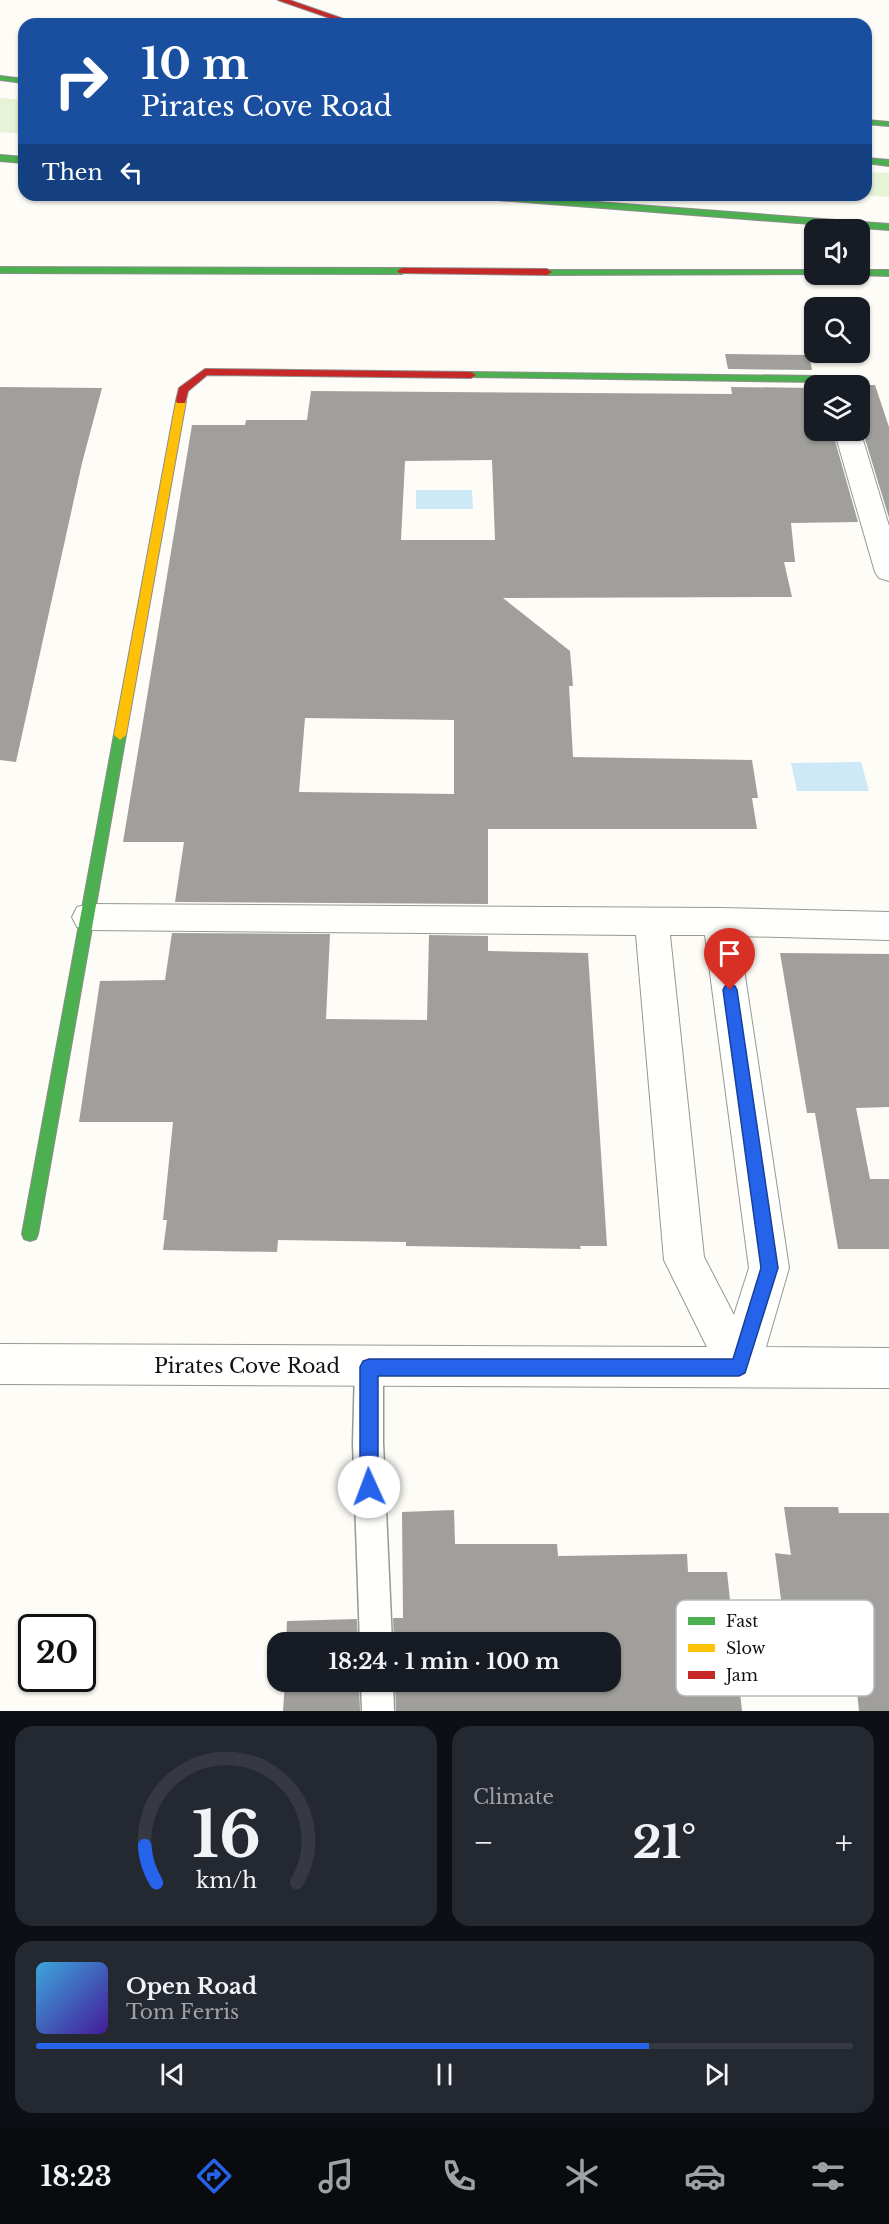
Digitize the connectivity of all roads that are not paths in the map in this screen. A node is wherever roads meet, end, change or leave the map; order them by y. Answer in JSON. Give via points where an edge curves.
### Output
{"nodes":[{"id":1,"x":282,"y":0,"type":"edge"},
{"id":2,"x":336,"y":18,"type":"edge"},
{"id":3,"x":0,"y":78,"type":"edge"},
{"id":4,"x":18,"y":80,"type":"edge"},
{"id":5,"x":872,"y":123,"type":"edge"},
{"id":6,"x":889,"y":124,"type":"edge"},
{"id":7,"x":0,"y":158,"type":"edge"},
{"id":8,"x":18,"y":160,"type":"edge"},
{"id":9,"x":872,"y":162,"type":"edge"},
{"id":10,"x":889,"y":163,"type":"edge"},
{"id":11,"x":550,"y":201,"type":"edge"},
{"id":12,"x":887,"y":227,"type":"edge"},
{"id":13,"x":0,"y":270,"type":"edge"},
{"id":14,"x":804,"y":273,"type":"edge"},
{"id":15,"x":870,"y":273,"type":"edge"},
{"id":16,"x":889,"y":273,"type":"edge"},
{"id":17,"x":804,"y":379,"type":"edge"},
{"id":18,"x":850,"y":441,"type":"edge"},
{"id":19,"x":889,"y":572,"type":"edge"},
{"id":20,"x":89,"y":917,"type":"junction"},
{"id":21,"x":652,"y":922,"type":"junction"},
{"id":22,"x":720,"y":922,"type":"junction"},
{"id":23,"x":889,"y":926,"type":"edge"},
{"id":24,"x":30,"y":1234,"type":"dead end"},
{"id":25,"x":0,"y":1364,"type":"edge"},
{"id":26,"x":369,"y":1367,"type":"junction"},
{"id":27,"x":739,"y":1367,"type":"junction"},
{"id":28,"x":889,"y":1368,"type":"edge"},
{"id":29,"x":375,"y":1632,"type":"edge"},
{"id":30,"x":377,"y":1692,"type":"edge"},
{"id":31,"x":378,"y":1711,"type":"edge"}],
"edges":[{"from":1,"to":2,"type":"main road"},
{"from":3,"to":4,"type":"main road"},
{"from":5,"to":6,"type":"main road"},
{"from":7,"to":8,"type":"main road"},
{"from":9,"to":10,"type":"main road"},
{"from":11,"to":12,"type":"main road"},
{"from":13,"to":14,"type":"main road"},
{"from":15,"to":16,"type":"main road"},
{"from":17,"to":20,"type":"main road","via":[[205,372],[183,390]]},
{"from":18,"to":19,"type":"street"},
{"from":20,"to":21,"type":"street"},
{"from":20,"to":24,"type":"main road"},
{"from":21,"to":22,"type":"street"},
{"from":21,"to":27,"type":"street","via":[[684,1260]]},
{"from":22,"to":23,"type":"street"},
{"from":22,"to":27,"type":"street","via":[[769,1268]]},
{"from":25,"to":26,"type":"street","name":"Pirates Cove Road"},
{"from":26,"to":27,"type":"street","name":"Pirates Cove Road"},
{"from":26,"to":29,"type":"lane"},
{"from":27,"to":28,"type":"street","name":"Pirates Cove Road"},
{"from":30,"to":31,"type":"lane"}]}
